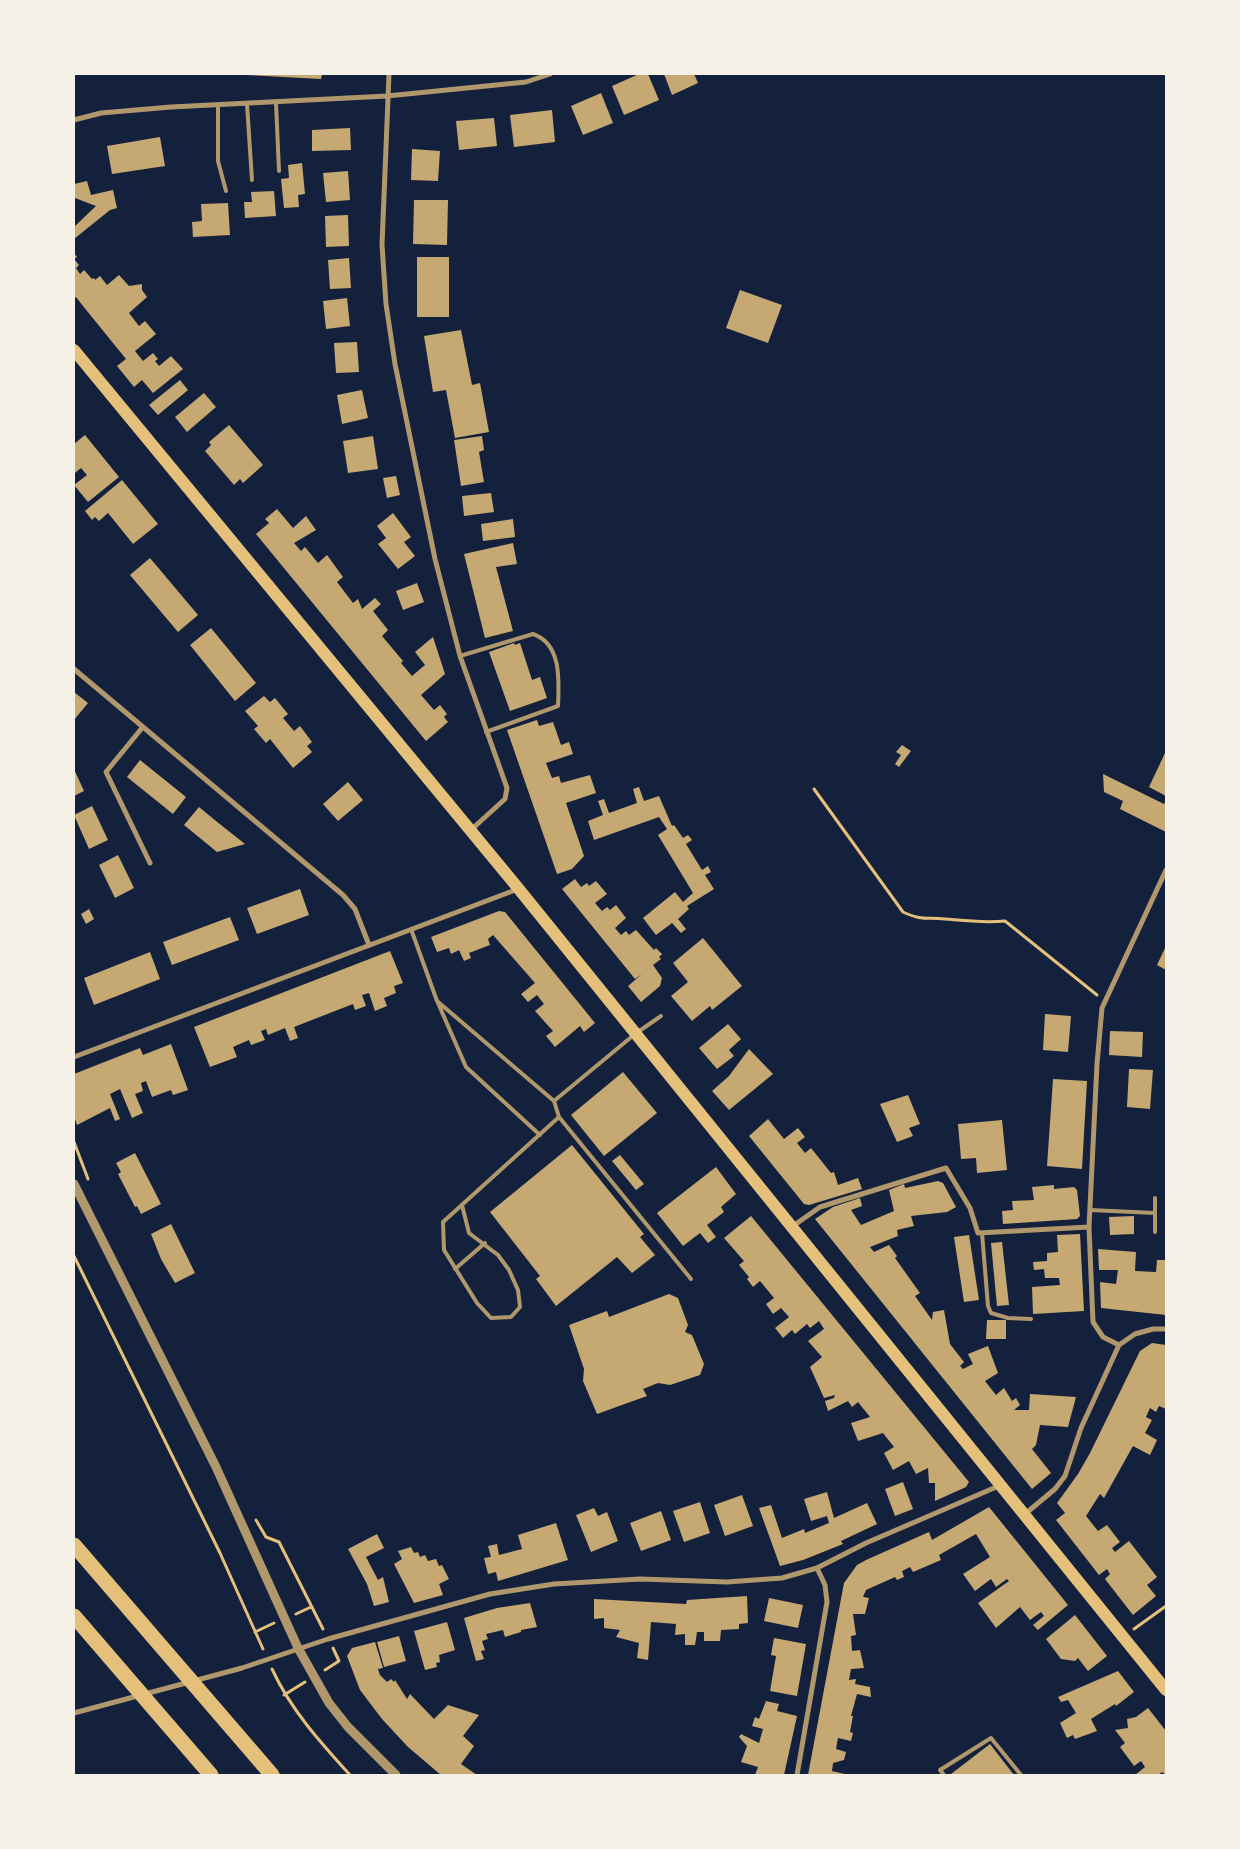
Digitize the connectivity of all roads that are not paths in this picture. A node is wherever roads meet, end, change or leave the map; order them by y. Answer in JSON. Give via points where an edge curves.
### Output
{"nodes":[{"id":1,"x":389,"y":74,"type":"edge"},
{"id":2,"x":550,"y":74,"type":"edge"},
{"id":3,"x":387,"y":96,"type":"junction"},
{"id":4,"x":276,"y":103,"type":"junction"},
{"id":5,"x":247,"y":104,"type":"junction"},
{"id":6,"x":218,"y":105,"type":"junction"},
{"id":7,"x":74,"y":120,"type":"edge"},
{"id":8,"x":278,"y":171,"type":"dead end"},
{"id":9,"x":252,"y":180,"type":"dead end"},
{"id":10,"x":226,"y":191,"type":"dead end"},
{"id":11,"x":74,"y":350,"type":"edge"},
{"id":12,"x":460,"y":656,"type":"junction"},
{"id":13,"x":74,"y":670,"type":"edge"},
{"id":14,"x":142,"y":728,"type":"junction"},
{"id":15,"x":486,"y":732,"type":"junction"},
{"id":16,"x":471,"y":830,"type":"junction"},
{"id":17,"x":150,"y":864,"type":"dead end"},
{"id":18,"x":1166,"y":870,"type":"edge"},
{"id":19,"x":518,"y":888,"type":"junction"},
{"id":20,"x":411,"y":929,"type":"junction"},
{"id":21,"x":369,"y":945,"type":"junction"},
{"id":22,"x":437,"y":1001,"type":"junction"},
{"id":23,"x":661,"y":1016,"type":"dead end"},
{"id":24,"x":635,"y":1034,"type":"junction"},
{"id":25,"x":74,"y":1057,"type":"edge"},
{"id":26,"x":554,"y":1101,"type":"junction"},
{"id":27,"x":559,"y":1117,"type":"junction"},
{"id":28,"x":540,"y":1135,"type":"junction"},
{"id":29,"x":74,"y":1184,"type":"edge"},
{"id":30,"x":1155,"y":1198,"type":"dead end"},
{"id":31,"x":462,"y":1205,"type":"junction"},
{"id":32,"x":1090,"y":1210,"type":"junction"},
{"id":33,"x":1155,"y":1213,"type":"junction"},
{"id":34,"x":793,"y":1226,"type":"junction"},
{"id":35,"x":1089,"y":1227,"type":"junction"},
{"id":36,"x":1154,"y":1232,"type":"dead end"},
{"id":37,"x":982,"y":1233,"type":"junction"},
{"id":38,"x":485,"y":1243,"type":"junction"},
{"id":39,"x":455,"y":1269,"type":"junction"},
{"id":40,"x":691,"y":1279,"type":"dead end"},
{"id":41,"x":1030,"y":1319,"type":"dead end"},
{"id":42,"x":1166,"y":1329,"type":"edge"},
{"id":43,"x":1119,"y":1345,"type":"junction"},
{"id":44,"x":1001,"y":1485,"type":"junction"},
{"id":45,"x":1025,"y":1514,"type":"junction"},
{"id":46,"x":74,"y":1544,"type":"edge"},
{"id":47,"x":817,"y":1568,"type":"junction"},
{"id":48,"x":74,"y":1616,"type":"edge"},
{"id":49,"x":298,"y":1648,"type":"junction"},
{"id":50,"x":1166,"y":1690,"type":"edge"},
{"id":51,"x":74,"y":1713,"type":"edge"},
{"id":52,"x":211,"y":1775,"type":"edge"},
{"id":53,"x":272,"y":1775,"type":"edge"},
{"id":54,"x":396,"y":1775,"type":"edge"},
{"id":55,"x":797,"y":1775,"type":"edge"},
{"id":56,"x":944,"y":1775,"type":"edge"},
{"id":57,"x":1021,"y":1775,"type":"edge"}],
"edges":[{"from":1,"to":3,"type":"street"},
{"from":2,"to":3,"type":"street","via":[[510,84]]},
{"from":3,"to":4,"type":"street"},
{"from":3,"to":12,"type":"street","via":[[382,245],[386,304],[435,559]]},
{"from":4,"to":5,"type":"street"},
{"from":4,"to":8,"type":"lane"},
{"from":5,"to":6,"type":"street"},
{"from":5,"to":9,"type":"lane"},
{"from":6,"to":7,"type":"street","via":[[101,114]]},
{"from":6,"to":10,"type":"lane","via":[[218,161]]},
{"from":11,"to":16,"type":"main road"},
{"from":12,"to":15,"type":"street"},
{"from":12,"to":15,"type":"lane","via":[[533,634],[542,638],[554,656],[560,677],[558,706]]},
{"from":13,"to":14,"type":"street"},
{"from":14,"to":17,"type":"street","via":[[106,772]]},
{"from":14,"to":21,"type":"street","via":[[343,894],[355,909]]},
{"from":15,"to":16,"type":"street","via":[[507,788],[505,799]]},
{"from":16,"to":19,"type":"main road"},
{"from":18,"to":32,"type":"street","via":[[1102,1008]]},
{"from":19,"to":20,"type":"street"},
{"from":19,"to":24,"type":"main road"},
{"from":20,"to":21,"type":"street"},
{"from":20,"to":22,"type":"lane"},
{"from":21,"to":25,"type":"street"},
{"from":22,"to":26,"type":"lane"},
{"from":22,"to":28,"type":"lane","via":[[466,1067]]},
{"from":23,"to":24,"type":"lane"},
{"from":24,"to":26,"type":"lane"},
{"from":24,"to":34,"type":"main road"},
{"from":26,"to":27,"type":"lane"},
{"from":27,"to":28,"type":"lane"},
{"from":27,"to":40,"type":"lane"},
{"from":28,"to":31,"type":"lane"},
{"from":29,"to":49,"type":"street","via":[[216,1466]]},
{"from":30,"to":33,"type":"lane"},
{"from":31,"to":38,"type":"lane","via":[[469,1233]]},
{"from":31,"to":39,"type":"lane","via":[[443,1222],[444,1250]]},
{"from":32,"to":33,"type":"lane"},
{"from":32,"to":35,"type":"street"},
{"from":33,"to":36,"type":"lane"},
{"from":34,"to":37,"type":"street","via":[[820,1206],[946,1168],[972,1214],[978,1233]]},
{"from":34,"to":44,"type":"main road"},
{"from":35,"to":37,"type":"street"},
{"from":35,"to":43,"type":"street","via":[[1093,1322],[1103,1337]]},
{"from":37,"to":41,"type":"lane","via":[[991,1313]]},
{"from":38,"to":39,"type":"lane"},
{"from":38,"to":39,"type":"lane","via":[[509,1270],[518,1290],[520,1307],[516,1313],[502,1319],[491,1318]]},
{"from":42,"to":43,"type":"street","via":[[1153,1328],[1134,1334]]},
{"from":43,"to":45,"type":"street","via":[[1081,1428],[1065,1476],[1055,1489]]},
{"from":44,"to":45,"type":"main road"},
{"from":44,"to":47,"type":"street","via":[[866,1543]]},
{"from":45,"to":50,"type":"main road"},
{"from":46,"to":53,"type":"highway"},
{"from":47,"to":49,"type":"street","via":[[782,1578],[745,1581],[640,1580],[521,1588]]},
{"from":47,"to":55,"type":"street","via":[[825,1585],[827,1602]]},
{"from":48,"to":52,"type":"highway"},
{"from":49,"to":51,"type":"street","via":[[267,1660]]},
{"from":49,"to":54,"type":"street","via":[[329,1703],[348,1728]]},
{"from":56,"to":57,"type":"lane","via":[[940,1770],[991,1738]]}]}
